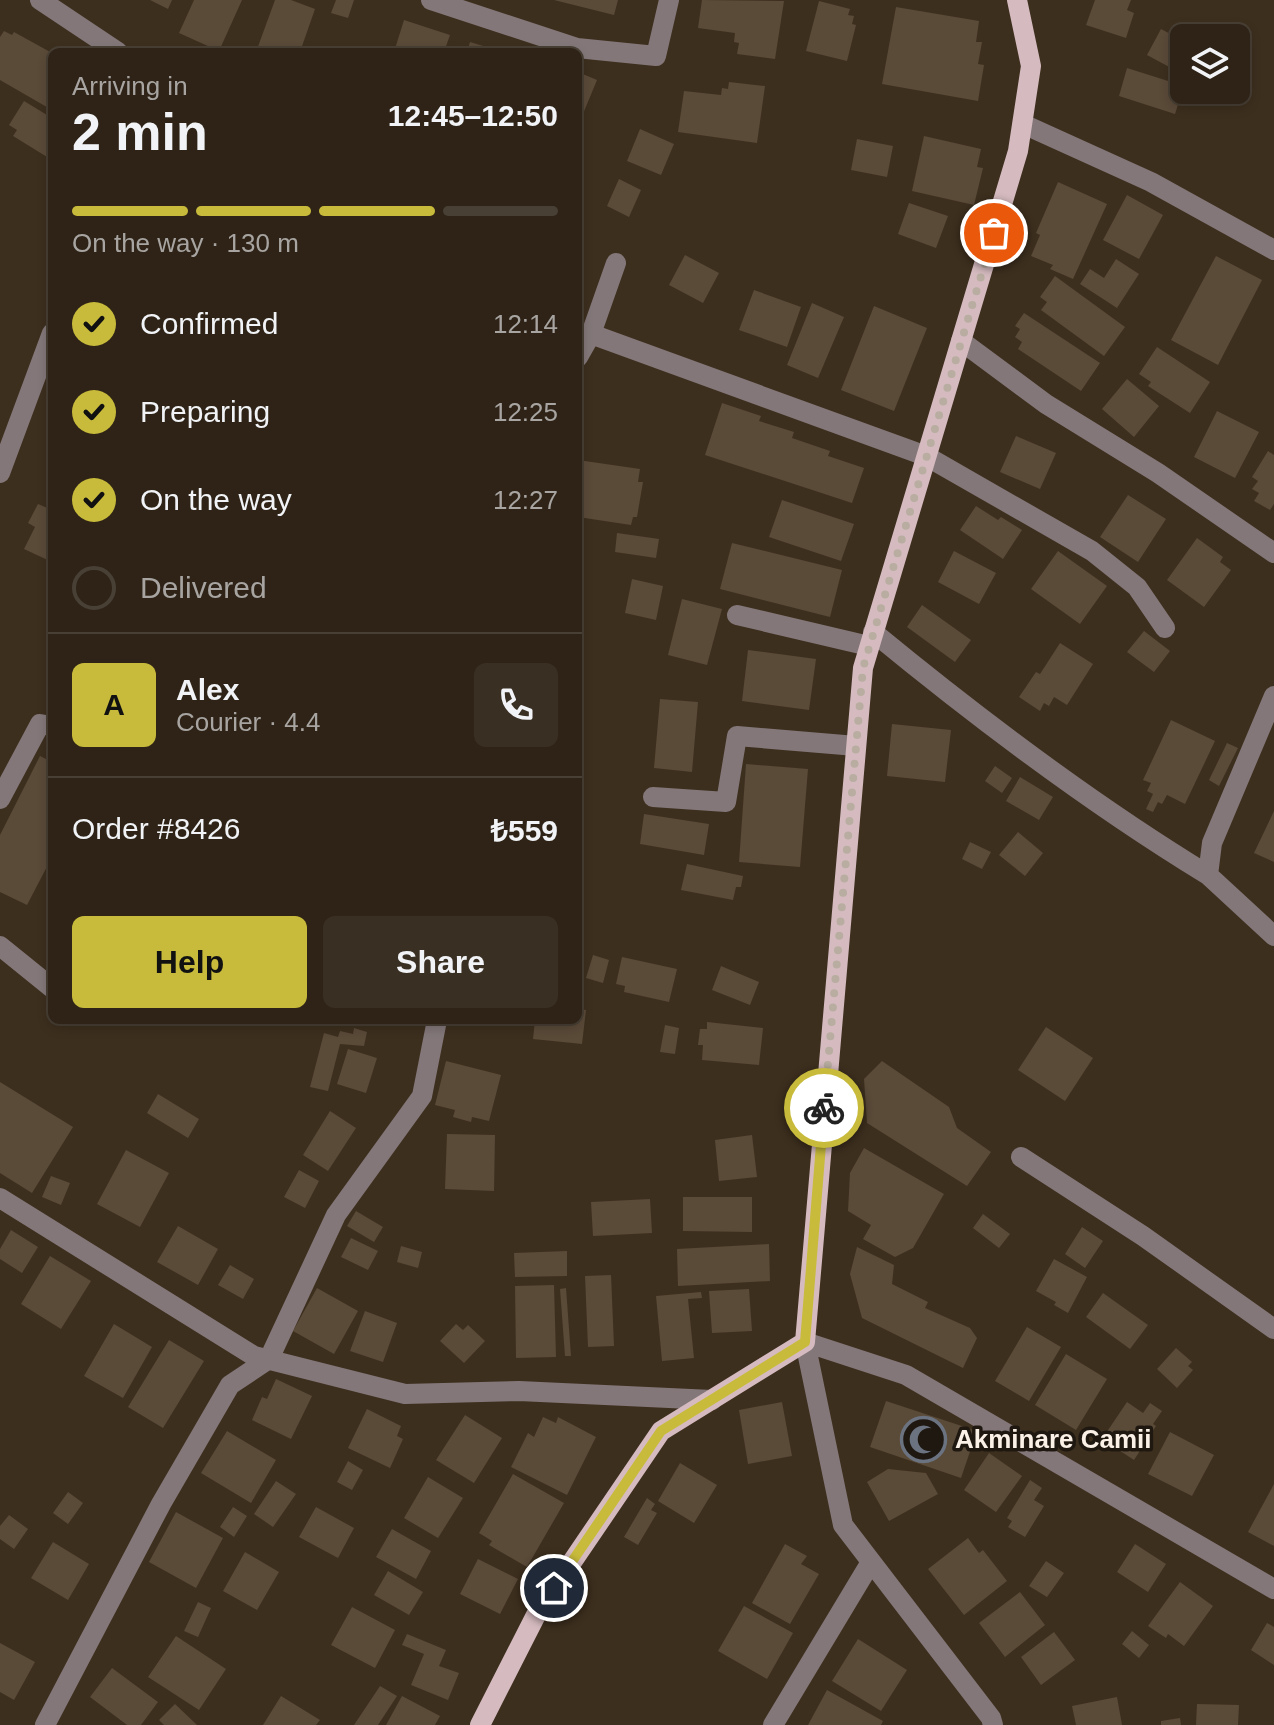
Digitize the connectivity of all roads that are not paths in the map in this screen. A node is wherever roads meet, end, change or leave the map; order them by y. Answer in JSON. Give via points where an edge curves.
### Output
{"nodes":[{"id":1,"x":40,"y":0,"type":"edge"},
{"id":2,"x":431,"y":0,"type":"edge"},
{"id":3,"x":669,"y":0,"type":"edge"},
{"id":4,"x":1017,"y":0,"type":"edge"},
{"id":5,"x":112,"y":48,"type":"edge"},
{"id":6,"x":577,"y":48,"type":"edge"},
{"id":7,"x":582,"y":49,"type":"edge"},
{"id":8,"x":1023,"y":124,"type":"junction"},
{"id":9,"x":1274,"y":250,"type":"edge"},
{"id":10,"x":616,"y":263,"type":"dead end"},
{"id":11,"x":584,"y":336,"type":"edge"},
{"id":12,"x":961,"y":341,"type":"junction"},
{"id":13,"x":48,"y":344,"type":"edge"},
{"id":14,"x":926,"y":456,"type":"junction"},
{"id":15,"x":0,"y":473,"type":"edge"},
{"id":16,"x":1274,"y":553,"type":"edge"},
{"id":17,"x":737,"y":615,"type":"dead end"},
{"id":18,"x":1165,"y":628,"type":"dead end"},
{"id":19,"x":871,"y":639,"type":"junction"},
{"id":20,"x":1274,"y":696,"type":"edge"},
{"id":21,"x":48,"y":725,"type":"edge"},
{"id":22,"x":856,"y":746,"type":"junction"},
{"id":23,"x":653,"y":797,"type":"dead end"},
{"id":24,"x":0,"y":799,"type":"edge"},
{"id":25,"x":1208,"y":875,"type":"junction"},
{"id":26,"x":1274,"y":936,"type":"edge"},
{"id":27,"x":0,"y":946,"type":"edge"},
{"id":28,"x":48,"y":985,"type":"edge"},
{"id":29,"x":436,"y":1024,"type":"edge"},
{"id":30,"x":1021,"y":1157,"type":"dead end"},
{"id":31,"x":0,"y":1198,"type":"edge"},
{"id":32,"x":1274,"y":1329,"type":"edge"},
{"id":33,"x":805,"y":1342,"type":"junction"},
{"id":34,"x":269,"y":1359,"type":"junction"},
{"id":35,"x":712,"y":1400,"type":"junction"},
{"id":36,"x":871,"y":1562,"type":"junction"},
{"id":37,"x":1274,"y":1589,"type":"edge"},
{"id":38,"x":45,"y":1725,"type":"edge"},
{"id":39,"x":480,"y":1725,"type":"edge"},
{"id":40,"x":773,"y":1725,"type":"edge"},
{"id":41,"x":993,"y":1725,"type":"edge"}],
"edges":[{"from":1,"to":5,"type":"street"},
{"from":2,"to":6,"type":"street"},
{"from":3,"to":7,"type":"street","via":[[656,56]]},
{"from":4,"to":8,"type":"main road","via":[[1031,66]]},
{"from":8,"to":9,"type":"street","via":[[1151,182]]},
{"from":8,"to":12,"type":"main road"},
{"from":10,"to":11,"type":"street"},
{"from":11,"to":14,"type":"street"},
{"from":12,"to":14,"type":"main road"},
{"from":12,"to":16,"type":"street","via":[[1046,404]]},
{"from":13,"to":15,"type":"street"},
{"from":14,"to":18,"type":"street","via":[[1092,551],[1137,587]]},
{"from":14,"to":19,"type":"main road"},
{"from":17,"to":19,"type":"street"},
{"from":19,"to":22,"type":"main road"},
{"from":19,"to":25,"type":"street","via":[[1144,836]]},
{"from":20,"to":25,"type":"street","via":[[1212,843]]},
{"from":21,"to":24,"type":"street","via":[[40,724]]},
{"from":22,"to":23,"type":"street","via":[[737,736],[726,802]]},
{"from":22,"to":33,"type":"main road"},
{"from":25,"to":26,"type":"street"},
{"from":27,"to":28,"type":"street"},
{"from":29,"to":34,"type":"street","via":[[422,1096],[336,1215]]},
{"from":30,"to":32,"type":"street"},
{"from":31,"to":34,"type":"street","via":[[254,1356]]},
{"from":33,"to":35,"type":"main road"},
{"from":33,"to":36,"type":"street","via":[[843,1525]]},
{"from":33,"to":37,"type":"street","via":[[906,1375]]},
{"from":34,"to":35,"type":"street","via":[[405,1394],[519,1391]]},
{"from":34,"to":38,"type":"street","via":[[230,1385]]},
{"from":35,"to":39,"type":"main road","via":[[661,1431],[536,1615]]},
{"from":36,"to":40,"type":"street"},
{"from":36,"to":41,"type":"street"}]}
